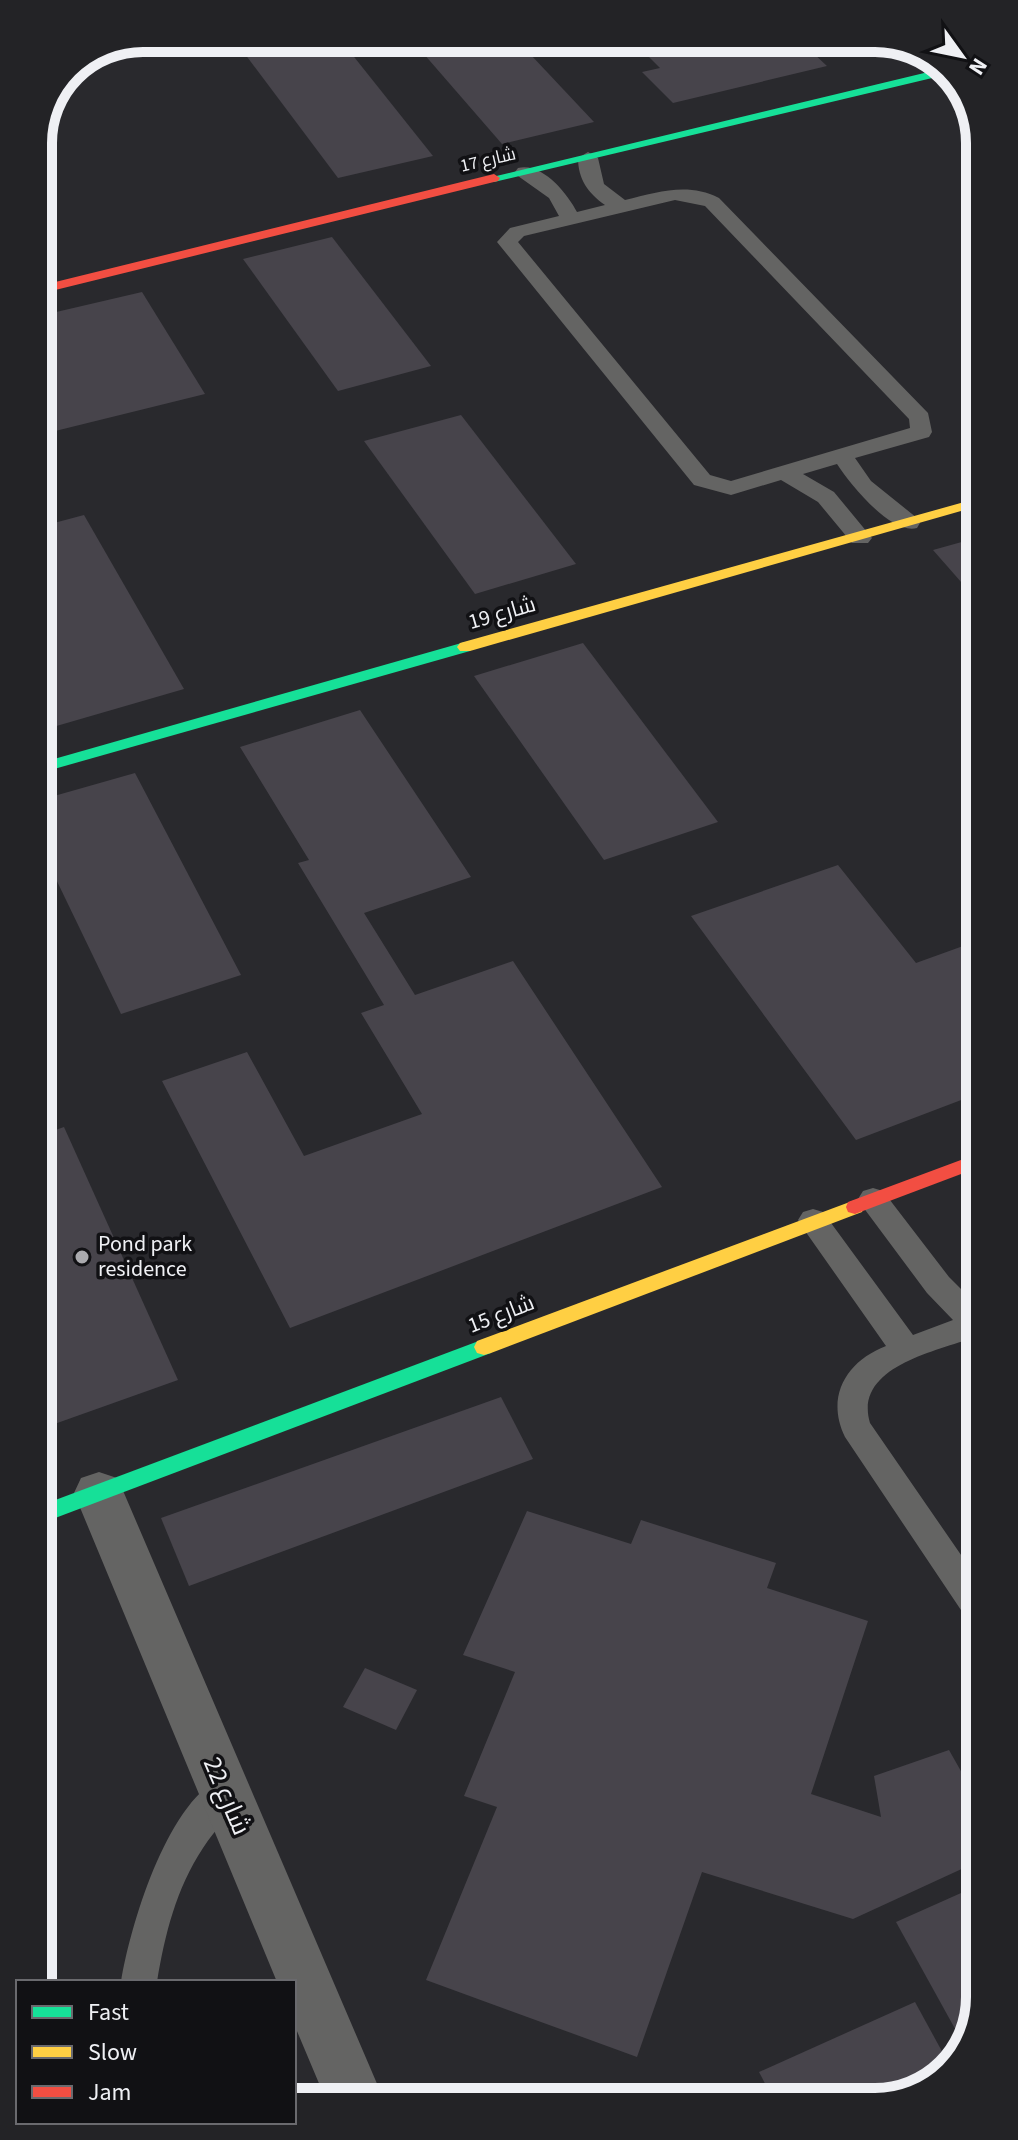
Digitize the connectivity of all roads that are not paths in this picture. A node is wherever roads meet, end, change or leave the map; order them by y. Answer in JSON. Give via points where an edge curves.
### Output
{"nodes":[{"id":1,"x":922,"y":77,"type":"edge"},
{"id":2,"x":588,"y":158,"type":"junction"},
{"id":3,"x":525,"y":172,"type":"junction"},
{"id":4,"x":623,"y":207,"type":"junction"},
{"id":5,"x":571,"y":219,"type":"junction"},
{"id":6,"x":52,"y":287,"type":"edge"},
{"id":7,"x":843,"y":457,"type":"junction"},
{"id":8,"x":785,"y":473,"type":"junction"},
{"id":9,"x":966,"y":506,"type":"edge"},
{"id":10,"x":909,"y":523,"type":"junction"},
{"id":11,"x":860,"y":538,"type":"junction"},
{"id":12,"x":52,"y":765,"type":"edge"},
{"id":13,"x":966,"y":1165,"type":"edge"},
{"id":14,"x":873,"y":1199,"type":"junction"},
{"id":15,"x":813,"y":1220,"type":"junction"},
{"id":16,"x":966,"y":1313,"type":"edge"},
{"id":17,"x":966,"y":1328,"type":"edge"},
{"id":18,"x":907,"y":1351,"type":"junction"},
{"id":19,"x":99,"y":1493,"type":"junction"},
{"id":20,"x":52,"y":1510,"type":"edge"},
{"id":21,"x":966,"y":1590,"type":"edge"},
{"id":22,"x":225,"y":1792,"type":"junction"},
{"id":23,"x":139,"y":1980,"type":"edge"},
{"id":24,"x":350,"y":2088,"type":"edge"}],
"edges":[{"from":1,"to":2,"type":"street","name":"شارع 17"},
{"from":2,"to":3,"type":"street","name":"شارع 17"},
{"from":2,"to":4,"type":"lane","via":[[592,184]]},
{"from":3,"to":5,"type":"lane","via":[[557,194]]},
{"from":3,"to":6,"type":"street","name":"شارع 17"},
{"from":4,"to":5,"type":"lane"},
{"from":4,"to":7,"type":"lane","via":[[675,194],[712,202],[923,423],[916,436]]},
{"from":5,"to":8,"type":"lane","via":[[517,232],[507,242],[702,480],[731,488]]},
{"from":7,"to":8,"type":"lane"},
{"from":7,"to":10,"type":"lane","via":[[863,486]]},
{"from":8,"to":11,"type":"lane","via":[[826,497]]},
{"from":9,"to":10,"type":"street","name":"شارع 19"},
{"from":10,"to":11,"type":"street","name":"شارع 19"},
{"from":11,"to":12,"type":"street","name":"شارع 19"},
{"from":13,"to":14,"type":"street","name":"شارع 15"},
{"from":14,"to":15,"type":"street","name":"شارع 15"},
{"from":14,"to":16,"type":"lane"},
{"from":15,"to":18,"type":"lane"},
{"from":15,"to":19,"type":"street","name":"شارع 15"},
{"from":17,"to":18,"type":"lane"},
{"from":18,"to":21,"type":"lane","via":[[865,1372],[855,1384],[850,1413]]},
{"from":19,"to":20,"type":"street","name":"شارع 15"},
{"from":19,"to":22,"type":"street","name":"شارع 22"},
{"from":22,"to":23,"type":"lane","via":[[193,1828],[171,1867],[153,1908]]},
{"from":22,"to":24,"type":"street","name":"شارع 22"}]}
